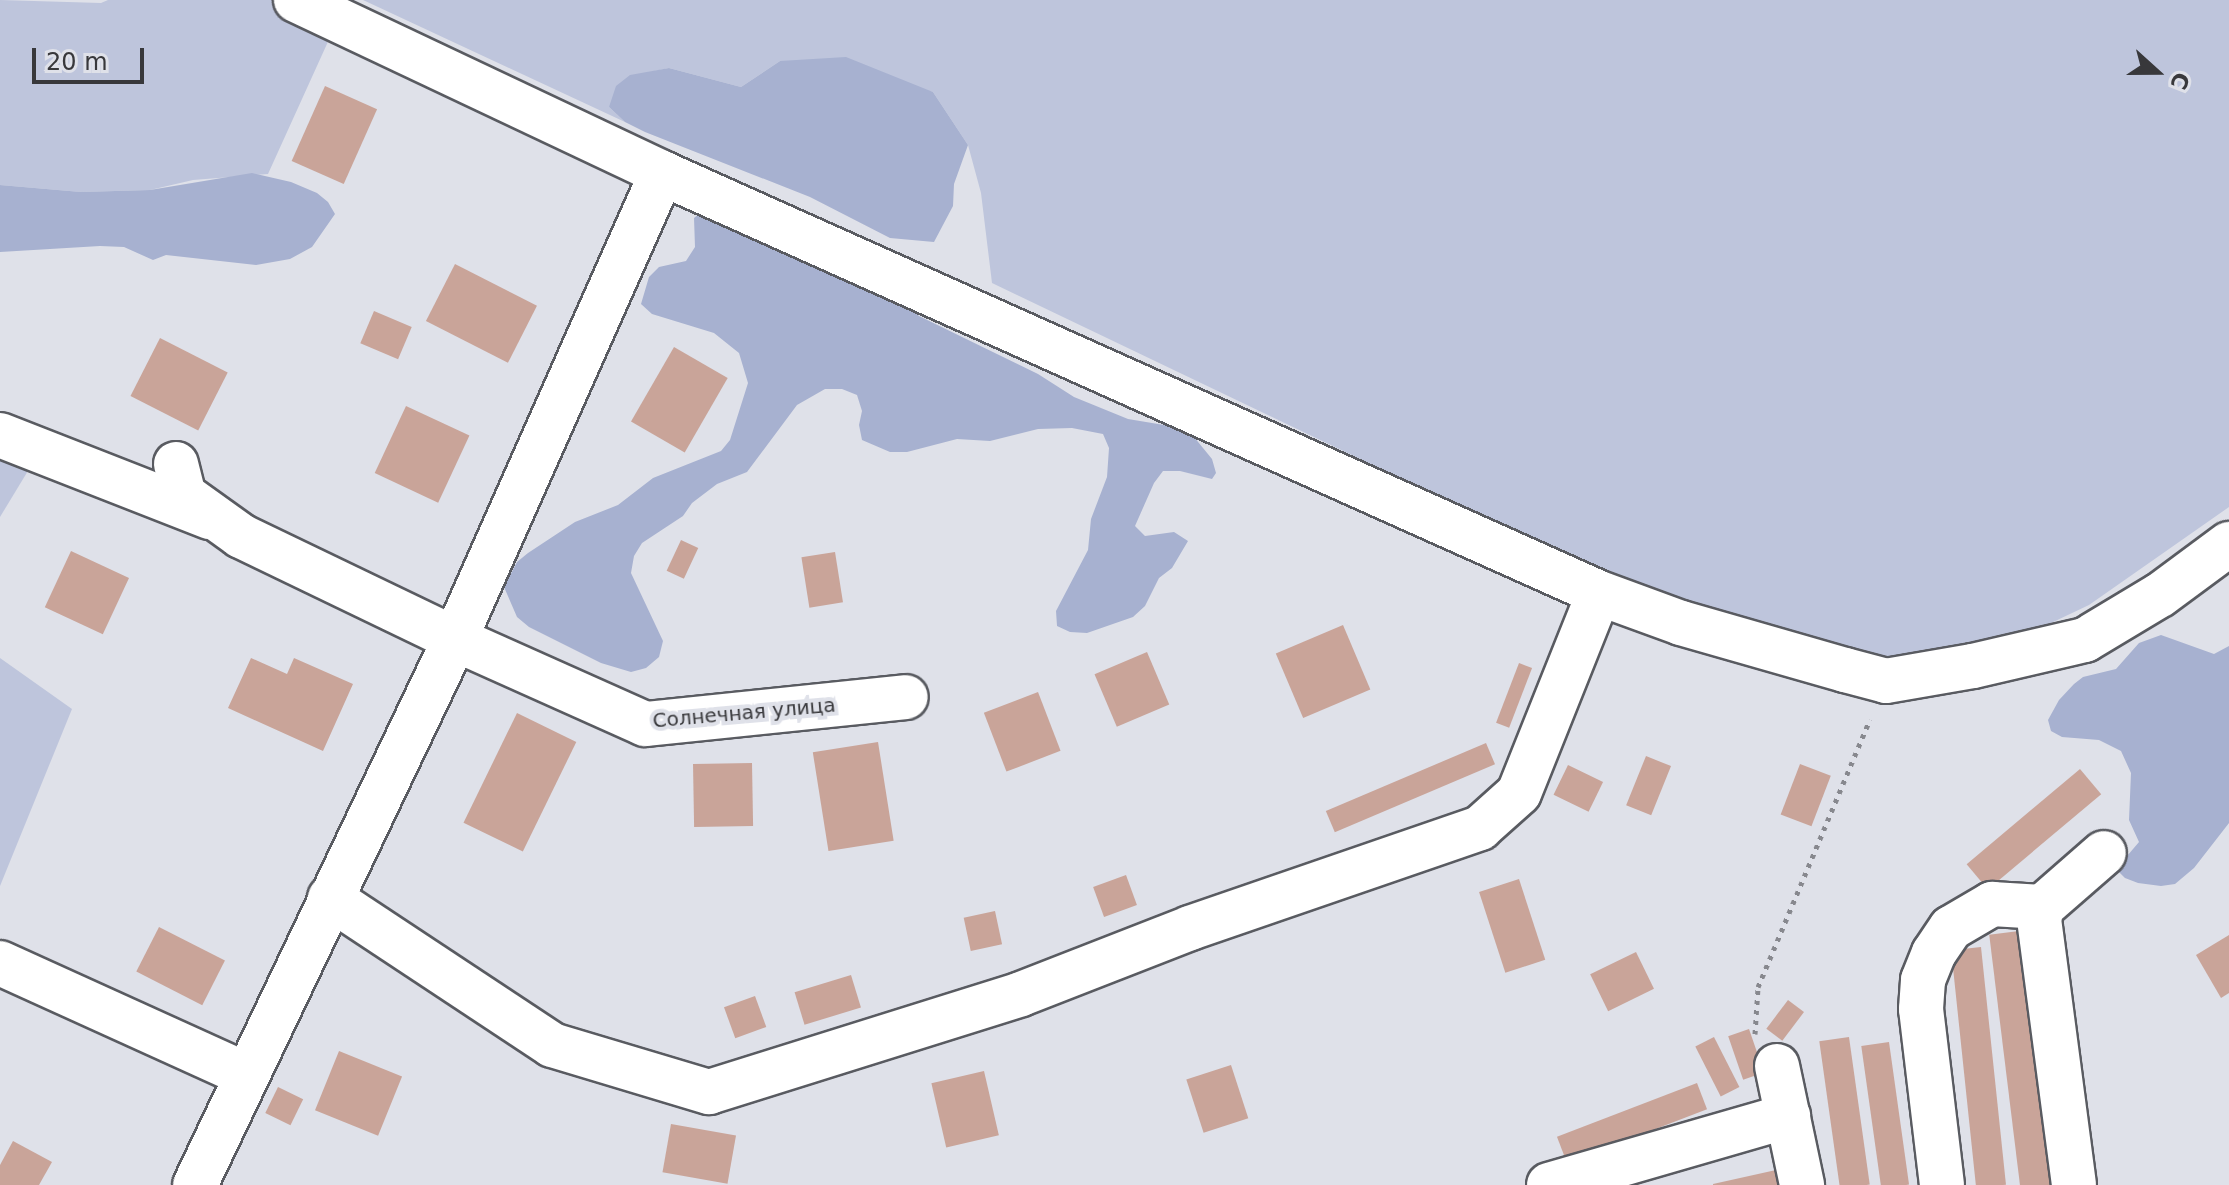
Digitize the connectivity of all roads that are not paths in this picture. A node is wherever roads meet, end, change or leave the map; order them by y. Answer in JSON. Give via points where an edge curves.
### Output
{"nodes":[{"id":1,"x":296,"y":0,"type":"edge"},
{"id":2,"x":662,"y":173,"type":"junction"},
{"id":3,"x":0,"y":435,"type":"edge"},
{"id":4,"x":176,"y":464,"type":"dead end"},
{"id":5,"x":212,"y":518,"type":"junction"},
{"id":6,"x":2229,"y":544,"type":"edge"},
{"id":7,"x":1599,"y":593,"type":"junction"},
{"id":8,"x":455,"y":639,"type":"junction"},
{"id":9,"x":906,"y":697,"type":"dead end"},
{"id":10,"x":2104,"y":853,"type":"dead end"},
{"id":11,"x":330,"y":898,"type":"junction"},
{"id":12,"x":2042,"y":907,"type":"junction"},
{"id":13,"x":0,"y":963,"type":"edge"},
{"id":14,"x":1777,"y":1066,"type":"road end"},
{"id":15,"x":245,"y":1074,"type":"junction"},
{"id":16,"x":1788,"y":1116,"type":"junction"},
{"id":17,"x":195,"y":1185,"type":"edge"},
{"id":18,"x":1549,"y":1185,"type":"edge"},
{"id":19,"x":1802,"y":1185,"type":"edge"},
{"id":20,"x":1942,"y":1185,"type":"edge"},
{"id":21,"x":2074,"y":1185,"type":"edge"}],
"edges":[{"from":1,"to":2,"type":"street"},
{"from":2,"to":7,"type":"street"},
{"from":2,"to":8,"type":"street"},
{"from":3,"to":5,"type":"street"},
{"from":4,"to":5,"type":"street","via":[[184,495]]},
{"from":5,"to":8,"type":"street","name":"Солнечная улица"},
{"from":6,"to":7,"type":"street","via":[[2160,595],[2085,640],[1886,681],[1681,623]]},
{"from":7,"to":11,"type":"street","via":[[1519,793],[1480,828],[1190,928],[1021,994],[709,1092],[552,1045]]},
{"from":8,"to":9,"type":"street","name":"Солнечная улица","via":[[645,724]]},
{"from":8,"to":11,"type":"street"},
{"from":10,"to":12,"type":"street"},
{"from":11,"to":15,"type":"street"},
{"from":12,"to":20,"type":"street","via":[[1992,904],[1951,928],[1923,980],[1921,1009]]},
{"from":12,"to":21,"type":"street","via":[[2039,919]]},
{"from":13,"to":15,"type":"street"},
{"from":14,"to":16,"type":"street"},
{"from":15,"to":17,"type":"street"},
{"from":16,"to":18,"type":"street"},
{"from":16,"to":19,"type":"street"}]}
